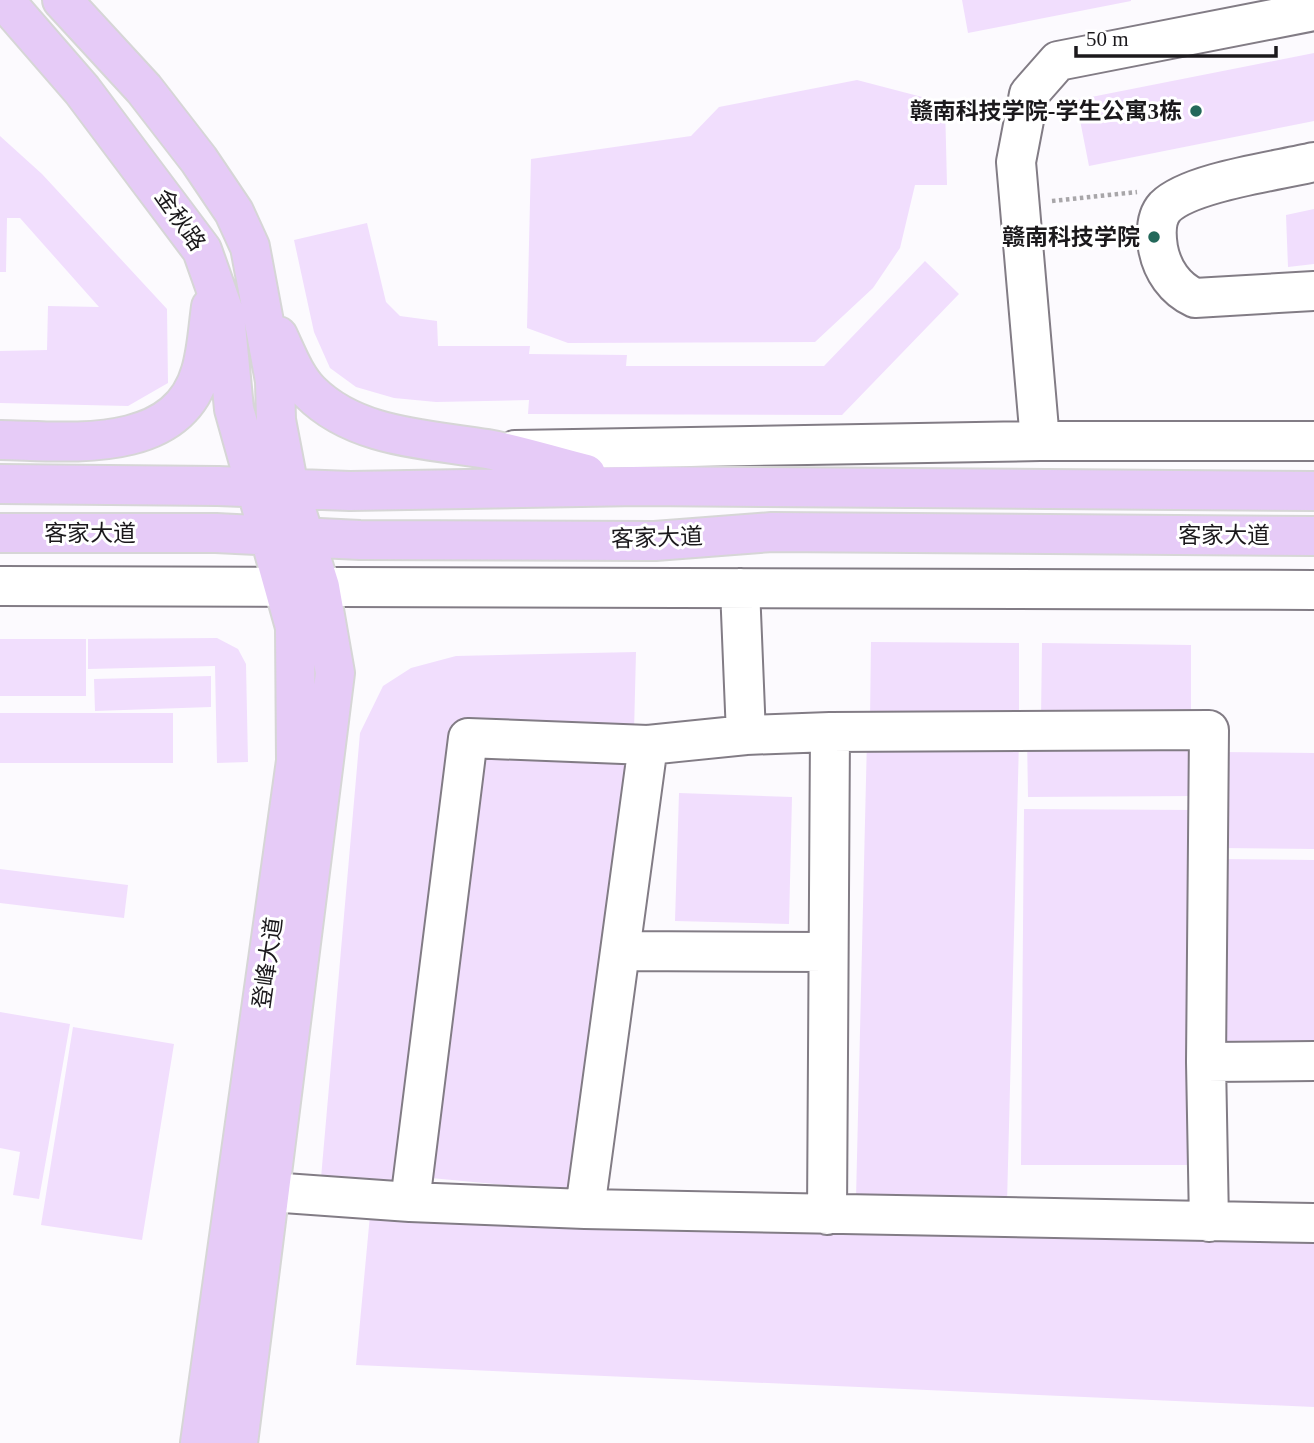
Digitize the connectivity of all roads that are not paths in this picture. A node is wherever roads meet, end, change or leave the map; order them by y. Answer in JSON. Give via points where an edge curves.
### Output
{"nodes":[{"id":1,"x":4,"y":0,"type":"edge"},
{"id":2,"x":62,"y":0,"type":"edge"},
{"id":3,"x":1314,"y":11,"type":"edge"},
{"id":4,"x":1314,"y":162,"type":"edge"},
{"id":5,"x":215,"y":281,"type":"junction"},
{"id":6,"x":1314,"y":292,"type":"edge"},
{"id":7,"x":261,"y":301,"type":"junction"},
{"id":8,"x":0,"y":440,"type":"edge"},
{"id":9,"x":1040,"y":441,"type":"junction"},
{"id":10,"x":1314,"y":441,"type":"edge"},
{"id":11,"x":489,"y":450,"type":"junction"},
{"id":12,"x":0,"y":484,"type":"edge"},
{"id":13,"x":639,"y":486,"type":"junction"},
{"id":14,"x":272,"y":487,"type":"junction"},
{"id":15,"x":1314,"y":491,"type":"edge"},
{"id":16,"x":0,"y":533,"type":"edge"},
{"id":17,"x":1314,"y":536,"type":"edge"},
{"id":18,"x":288,"y":537,"type":"junction"},
{"id":19,"x":0,"y":586,"type":"edge"},
{"id":20,"x":302,"y":587,"type":"junction"},
{"id":21,"x":740,"y":588,"type":"junction"},
{"id":22,"x":1314,"y":590,"type":"edge"},
{"id":23,"x":830,"y":732,"type":"junction"},
{"id":24,"x":746,"y":735,"type":"junction"},
{"id":25,"x":648,"y":745,"type":"junction"},
{"id":26,"x":620,"y":951,"type":"junction"},
{"id":27,"x":827,"y":952,"type":"junction"},
{"id":28,"x":1314,"y":1061,"type":"edge"},
{"id":29,"x":1206,"y":1062,"type":"junction"},
{"id":30,"x":270,"y":1192,"type":"junction"},
{"id":31,"x":410,"y":1202,"type":"junction"},
{"id":32,"x":585,"y":1209,"type":"junction"},
{"id":33,"x":827,"y":1215,"type":"junction"},
{"id":34,"x":1209,"y":1222,"type":"junction"},
{"id":35,"x":1314,"y":1223,"type":"edge"},
{"id":36,"x":200,"y":1443,"type":"edge"},
{"id":37,"x":238,"y":1443,"type":"edge"}],
"edges":[{"from":1,"to":5,"type":"main road","name":"金秋路","via":[[82,90],[173,208],[202,250]]},
{"from":2,"to":7,"type":"main road","name":"金秋路","via":[[144,89],[234,212],[250,247]]},
{"from":3,"to":9,"type":"street","via":[[1058,61],[1029,94],[1016,162]]},
{"from":4,"to":6,"type":"street","via":[[1186,192],[1163,209],[1155,232],[1166,269],[1179,290],[1195,298]]},
{"from":5,"to":8,"type":"main road","via":[[201,372],[178,409],[142,433],[117,438]]},
{"from":5,"to":14,"type":"main road","name":"金秋路","via":[[225,315],[234,409]]},
{"from":7,"to":11,"type":"main road","via":[[293,368],[309,391],[330,409],[400,436]]},
{"from":7,"to":14,"type":"main road","name":"金秋路","via":[[275,381]]},
{"from":9,"to":10,"type":"street"},
{"from":9,"to":11,"type":"street"},
{"from":11,"to":13,"type":"main road"},
{"from":12,"to":14,"type":"main road","name":"客家大道"},
{"from":13,"to":14,"type":"main road","name":"客家大道","via":[[350,491]]},
{"from":13,"to":15,"type":"main road","name":"客家大道"},
{"from":14,"to":18,"type":"main road","name":"登峰大道"},
{"from":16,"to":18,"type":"main road","name":"客家大道"},
{"from":17,"to":18,"type":"main road","name":"客家大道","via":[[772,532],[655,541]]},
{"from":18,"to":20,"type":"main road","name":"登峰大道"},
{"from":19,"to":20,"type":"street"},
{"from":20,"to":21,"type":"street"},
{"from":20,"to":30,"type":"main road","name":"登峰大道","via":[[335,673]]},
{"from":20,"to":36,"type":"main road","name":"登峰大道","via":[[295,627],[296,761]]},
{"from":21,"to":22,"type":"street"},
{"from":21,"to":24,"type":"street"},
{"from":23,"to":24,"type":"street"},
{"from":23,"to":27,"type":"street"},
{"from":23,"to":29,"type":"street","via":[[1209,730]]},
{"from":24,"to":25,"type":"street"},
{"from":25,"to":26,"type":"street"},
{"from":25,"to":31,"type":"street","via":[[468,738]]},
{"from":26,"to":27,"type":"street"},
{"from":26,"to":32,"type":"street"},
{"from":27,"to":33,"type":"street"},
{"from":28,"to":29,"type":"street"},
{"from":29,"to":34,"type":"street"},
{"from":30,"to":31,"type":"street"},
{"from":30,"to":37,"type":"main road","name":"登峰大道"},
{"from":31,"to":32,"type":"street"},
{"from":32,"to":33,"type":"street"},
{"from":33,"to":34,"type":"street"},
{"from":34,"to":35,"type":"street"}]}
